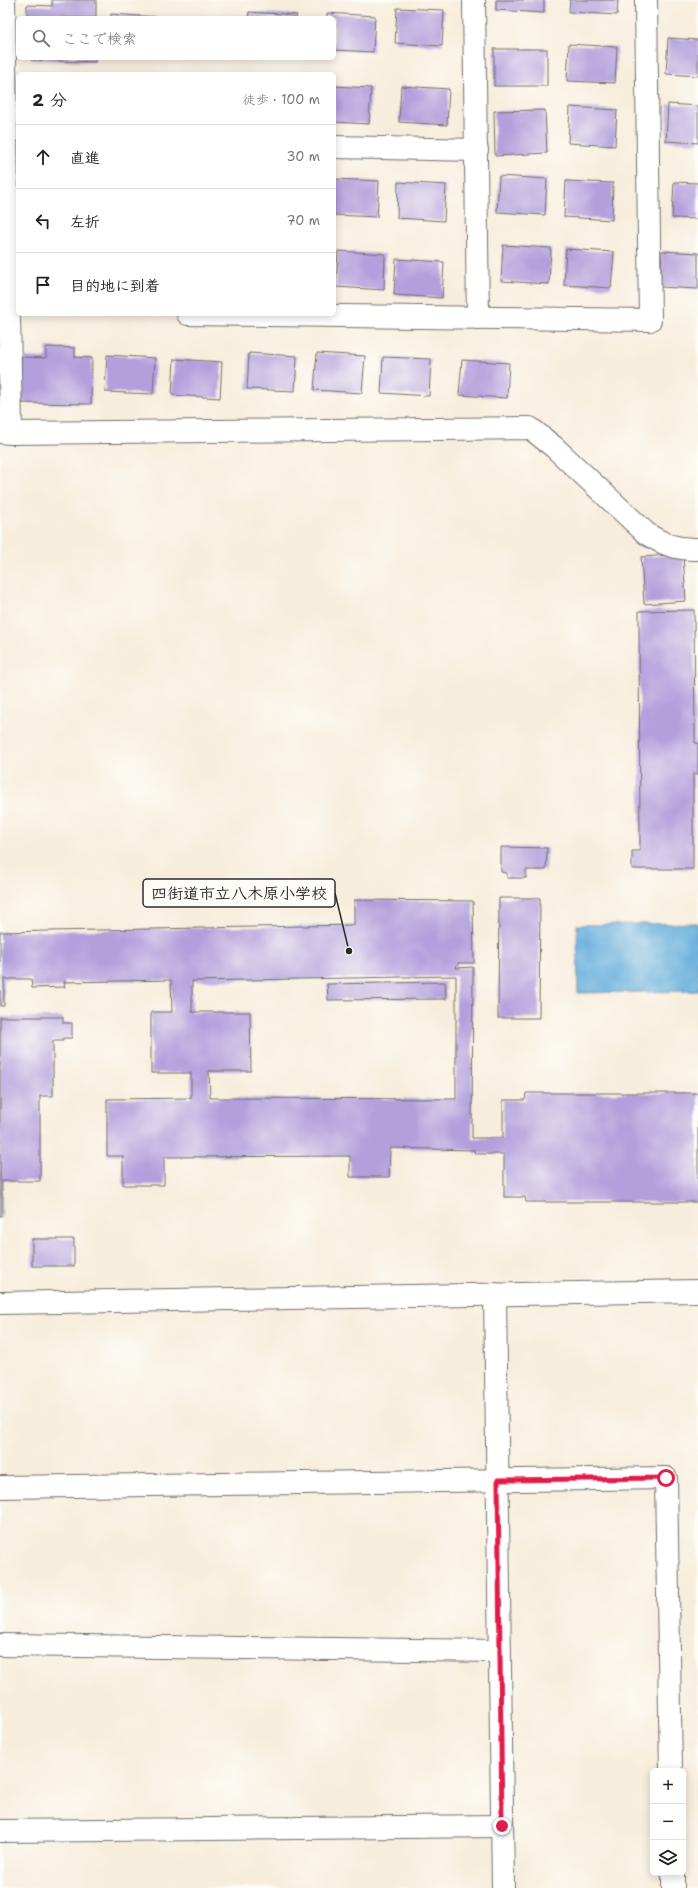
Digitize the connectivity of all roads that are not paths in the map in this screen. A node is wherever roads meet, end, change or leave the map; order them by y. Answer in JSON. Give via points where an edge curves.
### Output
{"nodes":[{"id":1,"x":4,"y":0,"type":"edge"},
{"id":2,"x":474,"y":0,"type":"edge"},
{"id":3,"x":646,"y":0,"type":"edge"},
{"id":4,"x":3,"y":105,"type":"edge"},
{"id":5,"x":12,"y":138,"type":"edge"},
{"id":6,"x":336,"y":147,"type":"edge"},
{"id":7,"x":477,"y":150,"type":"junction"},
{"id":8,"x":9,"y":302,"type":"edge"},
{"id":9,"x":333,"y":316,"type":"edge"},
{"id":10,"x":478,"y":318,"type":"junction"},
{"id":11,"x":5,"y":433,"type":"edge"},
{"id":12,"x":698,"y":549,"type":"edge"},
{"id":13,"x":698,"y":1291,"type":"edge"},
{"id":14,"x":495,"y":1294,"type":"junction"},
{"id":15,"x":0,"y":1303,"type":"edge"},
{"id":16,"x":498,"y":1480,"type":"junction"},
{"id":17,"x":0,"y":1487,"type":"edge"},
{"id":18,"x":0,"y":1645,"type":"edge"},
{"id":19,"x":500,"y":1651,"type":"junction"},
{"id":20,"x":671,"y":1768,"type":"edge"},
{"id":21,"x":502,"y":1826,"type":"junction"},
{"id":22,"x":0,"y":1831,"type":"edge"},
{"id":23,"x":673,"y":1876,"type":"edge"},
{"id":24,"x":504,"y":1888,"type":"edge"},
{"id":25,"x":673,"y":1888,"type":"edge"}],
"edges":[{"from":1,"to":4,"type":"street"},
{"from":2,"to":7,"type":"street"},
{"from":3,"to":10,"type":"street","via":[[650,320]]},
{"from":4,"to":5,"type":"street"},
{"from":5,"to":8,"type":"street"},
{"from":6,"to":7,"type":"street"},
{"from":7,"to":10,"type":"street"},
{"from":8,"to":11,"type":"street"},
{"from":9,"to":10,"type":"street"},
{"from":11,"to":12,"type":"street","via":[[530,428],[554,447],[647,534],[664,544]]},
{"from":13,"to":14,"type":"street"},
{"from":14,"to":15,"type":"street"},
{"from":14,"to":16,"type":"street"},
{"from":16,"to":17,"type":"street"},
{"from":16,"to":19,"type":"street"},
{"from":16,"to":20,"type":"street","via":[[666,1478]]},
{"from":18,"to":19,"type":"street"},
{"from":19,"to":21,"type":"street"},
{"from":21,"to":22,"type":"street"},
{"from":21,"to":24,"type":"street"},
{"from":23,"to":25,"type":"street"}]}
